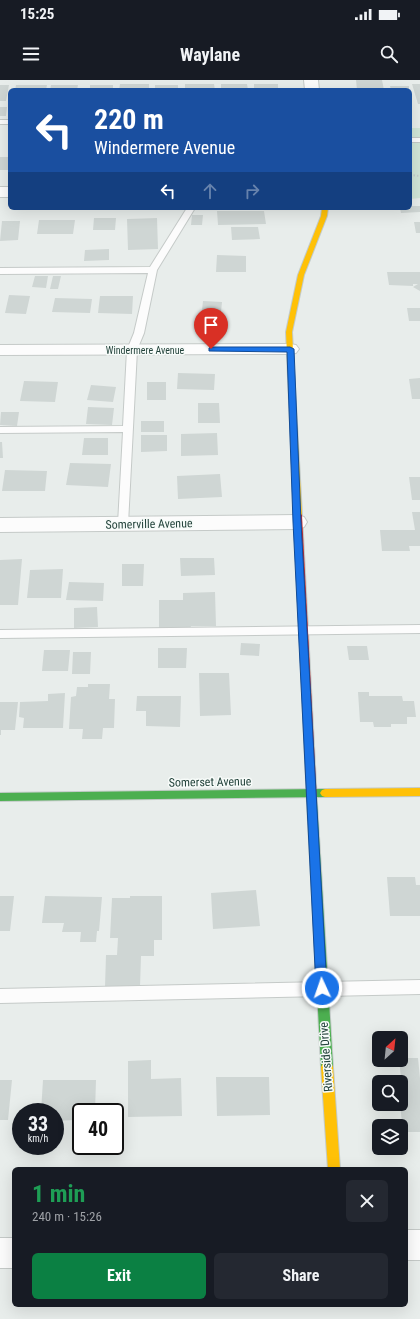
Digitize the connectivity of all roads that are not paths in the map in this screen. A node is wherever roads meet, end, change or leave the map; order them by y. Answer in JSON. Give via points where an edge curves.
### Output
{"nodes":[{"id":1,"x":190,"y":210,"type":"edge"},
{"id":2,"x":325,"y":210,"type":"edge"},
{"id":3,"x":153,"y":270,"type":"junction"},
{"id":4,"x":0,"y":271,"type":"edge"},
{"id":5,"x":290,"y":349,"type":"junction"},
{"id":6,"x":0,"y":350,"type":"edge"},
{"id":7,"x":132,"y":350,"type":"junction"},
{"id":8,"x":128,"y":429,"type":"junction"},
{"id":9,"x":0,"y":430,"type":"edge"},
{"id":10,"x":297,"y":522,"type":"junction"},
{"id":11,"x":123,"y":524,"type":"junction"},
{"id":12,"x":0,"y":525,"type":"edge"},
{"id":13,"x":420,"y":629,"type":"edge"},
{"id":14,"x":304,"y":631,"type":"junction"},
{"id":15,"x":0,"y":634,"type":"edge"},
{"id":16,"x":420,"y":792,"type":"edge"},
{"id":17,"x":311,"y":793,"type":"junction"},
{"id":18,"x":0,"y":797,"type":"edge"},
{"id":19,"x":420,"y":987,"type":"edge"},
{"id":20,"x":322,"y":988,"type":"junction"},
{"id":21,"x":0,"y":996,"type":"edge"},
{"id":22,"x":334,"y":1167,"type":"edge"},
{"id":23,"x":408,"y":1245,"type":"edge"},
{"id":24,"x":420,"y":1245,"type":"edge"},
{"id":25,"x":12,"y":1253,"type":"edge"},
{"id":26,"x":0,"y":1254,"type":"edge"}],
"edges":[{"from":1,"to":3,"type":"lane"},
{"from":2,"to":5,"type":"street","name":"Riverside Drive","via":[[301,275],[289,332]]},
{"from":3,"to":4,"type":"lane"},
{"from":3,"to":7,"type":"lane","via":[[139,333]]},
{"from":5,"to":7,"type":"street","name":"Windermere Avenue"},
{"from":5,"to":10,"type":"street","name":"Riverside Drive"},
{"from":6,"to":7,"type":"street","name":"Windermere Avenue"},
{"from":7,"to":8,"type":"lane"},
{"from":8,"to":9,"type":"lane"},
{"from":8,"to":11,"type":"lane"},
{"from":10,"to":11,"type":"street","name":"Somerville Avenue"},
{"from":10,"to":14,"type":"street","name":"Riverside Drive"},
{"from":11,"to":12,"type":"street","name":"Somerville Avenue"},
{"from":13,"to":14,"type":"lane"},
{"from":14,"to":15,"type":"lane"},
{"from":14,"to":17,"type":"street","name":"Riverside Drive"},
{"from":16,"to":17,"type":"street","name":"Somerset Avenue"},
{"from":17,"to":18,"type":"street","name":"Somerset Avenue"},
{"from":17,"to":20,"type":"street","name":"Riverside Drive"},
{"from":19,"to":20,"type":"lane"},
{"from":20,"to":21,"type":"lane"},
{"from":20,"to":22,"type":"street","name":"Riverside Drive"},
{"from":23,"to":24,"type":"street"},
{"from":25,"to":26,"type":"street"}]}
